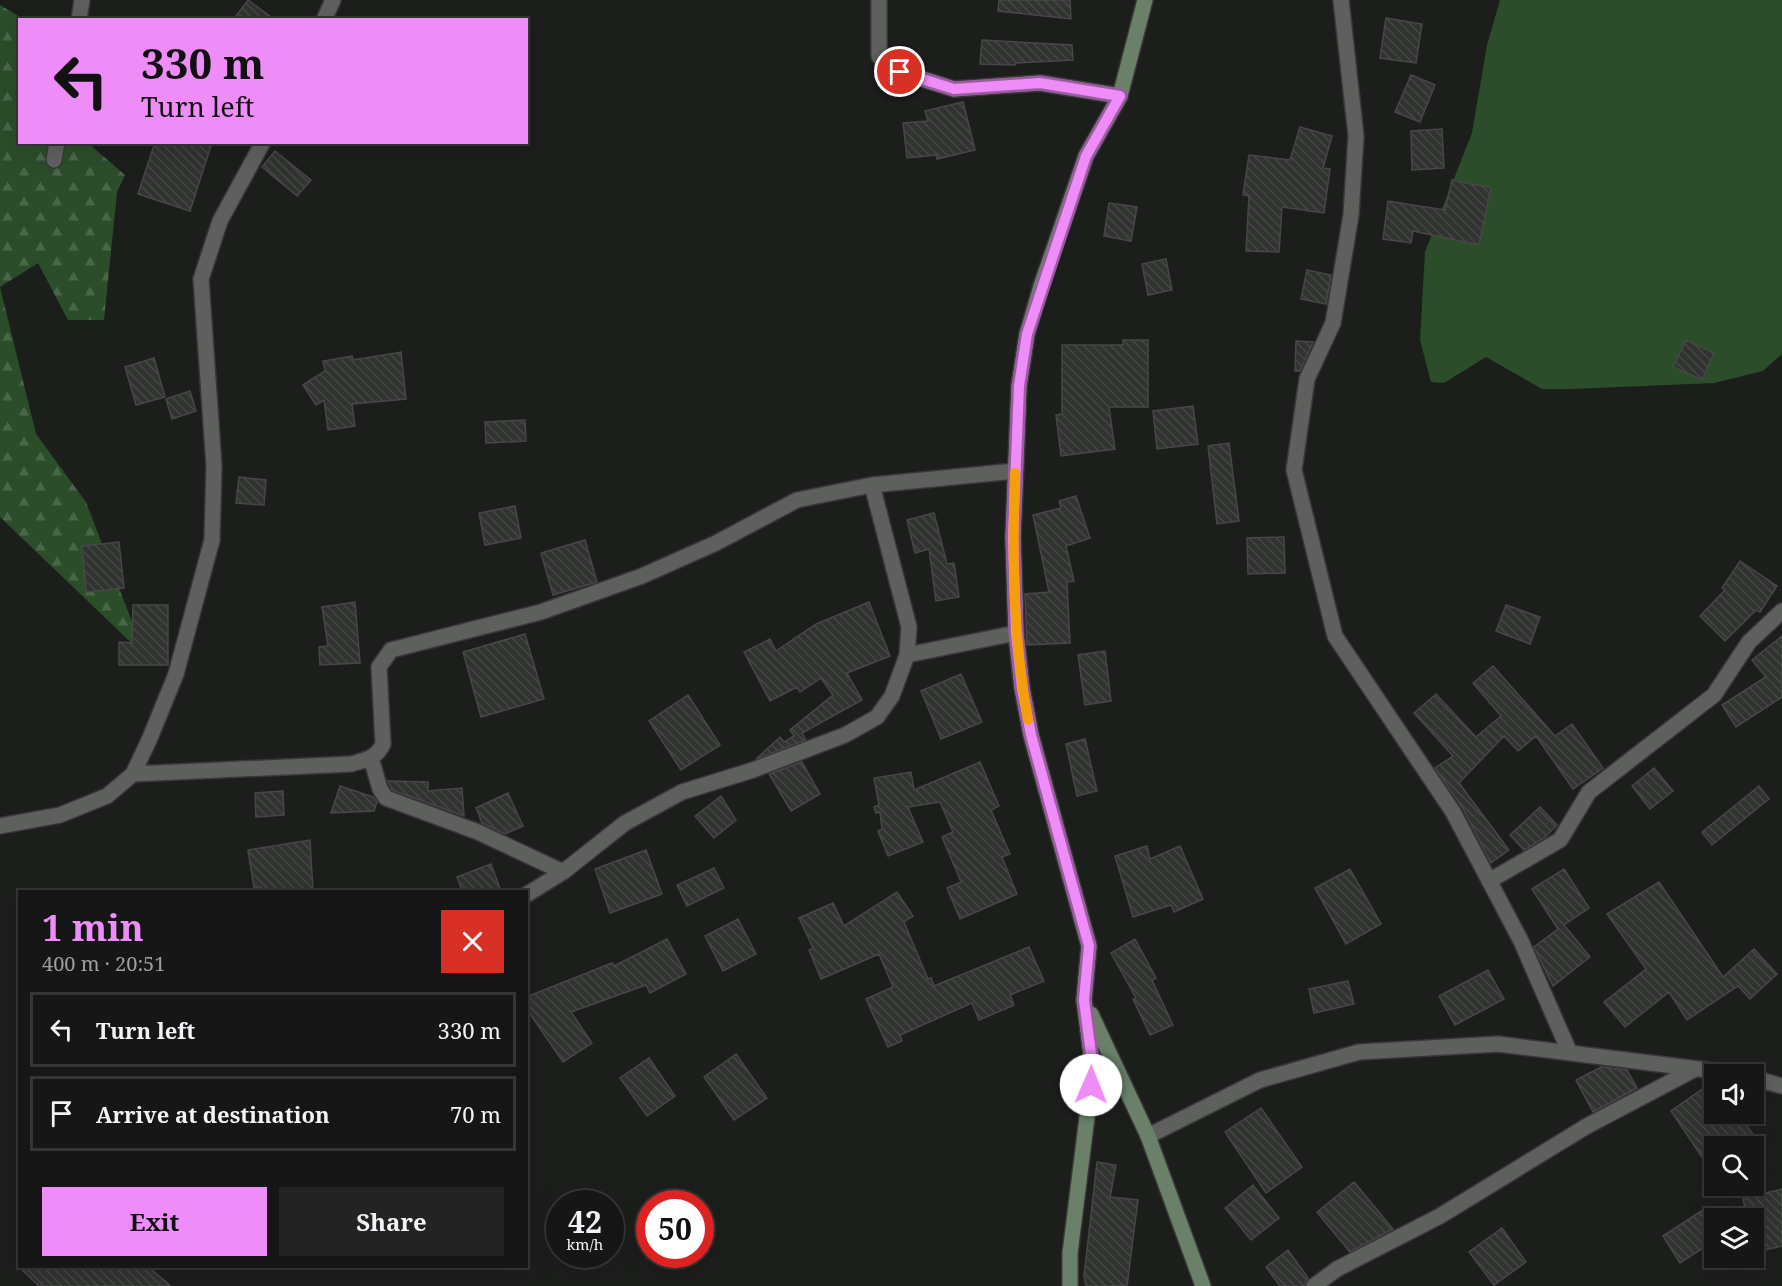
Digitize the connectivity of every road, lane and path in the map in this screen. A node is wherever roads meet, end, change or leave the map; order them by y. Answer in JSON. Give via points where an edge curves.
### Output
{"nodes":[{"id":1,"x":82,"y":0,"type":"edge"},
{"id":2,"x":333,"y":0,"type":"edge"},
{"id":3,"x":879,"y":0,"type":"edge"},
{"id":4,"x":1145,"y":0,"type":"edge"},
{"id":5,"x":1341,"y":0,"type":"edge"},
{"id":6,"x":79,"y":18,"type":"edge"},
{"id":7,"x":325,"y":18,"type":"edge"},
{"id":8,"x":1120,"y":96,"type":"junction"},
{"id":9,"x":57,"y":144,"type":"edge"},
{"id":10,"x":262,"y":144,"type":"edge"},
{"id":11,"x":54,"y":160,"type":"dead end"},
{"id":12,"x":1015,"y":471,"type":"junction"},
{"id":13,"x":872,"y":485,"type":"junction"},
{"id":14,"x":1782,"y":611,"type":"edge"},
{"id":15,"x":1016,"y":633,"type":"junction"},
{"id":16,"x":907,"y":655,"type":"junction"},
{"id":17,"x":371,"y":758,"type":"junction"},
{"id":18,"x":133,"y":774,"type":"junction"},
{"id":19,"x":0,"y":826,"type":"edge"},
{"id":20,"x":563,"y":872,"type":"junction"},
{"id":21,"x":1489,"y":880,"type":"junction"},
{"id":22,"x":528,"y":894,"type":"edge"},
{"id":23,"x":1084,"y":1000,"type":"junction"},
{"id":24,"x":1569,"y":1051,"type":"junction"},
{"id":25,"x":1695,"y":1068,"type":"junction"},
{"id":26,"x":1704,"y":1069,"type":"edge"},
{"id":27,"x":1764,"y":1081,"type":"edge"},
{"id":28,"x":1782,"y":1086,"type":"edge"},
{"id":29,"x":1148,"y":1136,"type":"junction"},
{"id":30,"x":1070,"y":1286,"type":"edge"},
{"id":31,"x":1203,"y":1286,"type":"edge"},
{"id":32,"x":1314,"y":1286,"type":"edge"}],
"edges":[{"from":1,"to":6,"type":"street"},
{"from":2,"to":7,"type":"street"},
{"from":3,"to":8,"type":"street","via":[[879,56],[886,67],[954,89],[1040,83]]},
{"from":4,"to":8,"type":"main road"},
{"from":5,"to":21,"type":"street","via":[[1356,136],[1351,215],[1333,323],[1307,379],[1294,470],[1335,636],[1453,812]]},
{"from":8,"to":12,"type":"main road","via":[[1086,156],[1027,334],[1019,386]]},
{"from":9,"to":11,"type":"street"},
{"from":10,"to":18,"type":"street","via":[[220,221],[201,279],[214,466],[212,540],[176,674]]},
{"from":12,"to":13,"type":"street"},
{"from":12,"to":15,"type":"main road"},
{"from":13,"to":16,"type":"street","via":[[909,627]]},
{"from":13,"to":17,"type":"street","via":[[797,500],[642,576],[541,612],[391,650],[379,667],[383,744]]},
{"from":14,"to":21,"type":"street","via":[[1749,642],[1714,695],[1589,792],[1560,840]]},
{"from":15,"to":16,"type":"street"},
{"from":15,"to":23,"type":"main road","via":[[1031,735],[1089,946]]},
{"from":16,"to":20,"type":"street","via":[[892,696],[877,717],[845,735],[682,792],[625,823]]},
{"from":17,"to":18,"type":"street","via":[[351,764]]},
{"from":17,"to":20,"type":"street","via":[[386,798],[478,832]]},
{"from":18,"to":19,"type":"street","via":[[107,796],[60,815]]},
{"from":20,"to":22,"type":"street"},
{"from":21,"to":24,"type":"street","via":[[1521,941]]},
{"from":23,"to":29,"type":"main road"},
{"from":23,"to":30,"type":"main road","via":[[1093,1069],[1070,1253]]},
{"from":24,"to":25,"type":"street"},
{"from":24,"to":29,"type":"street","via":[[1498,1044],[1359,1052],[1260,1080]]},
{"from":25,"to":26,"type":"street"},
{"from":25,"to":32,"type":"street","via":[[1587,1126],[1440,1216],[1337,1269]]},
{"from":27,"to":28,"type":"street"},
{"from":29,"to":31,"type":"main road"}]}
